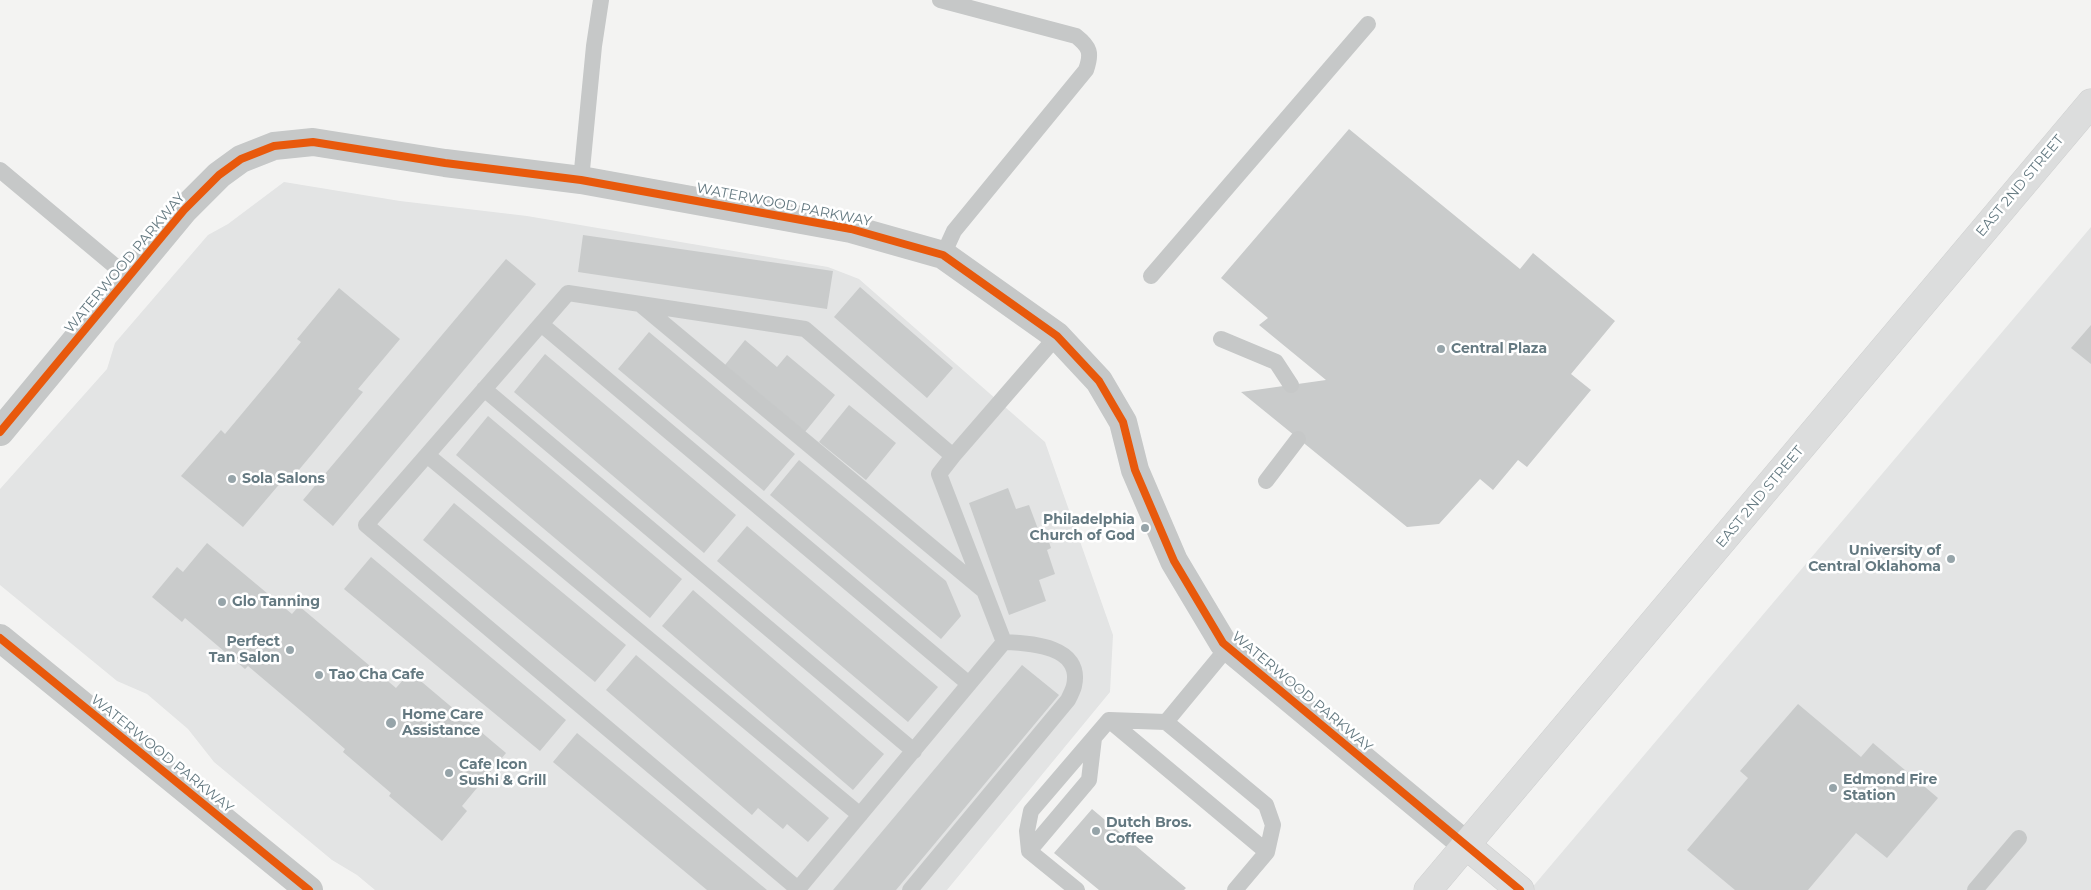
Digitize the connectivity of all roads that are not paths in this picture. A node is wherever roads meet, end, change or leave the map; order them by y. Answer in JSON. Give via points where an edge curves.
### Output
{"nodes":[{"id":1,"x":601,"y":0,"type":"edge"},
{"id":2,"x":940,"y":0,"type":"edge"},
{"id":3,"x":1368,"y":24,"type":"dead end"},
{"id":4,"x":2091,"y":103,"type":"edge"},
{"id":5,"x":0,"y":170,"type":"edge"},
{"id":6,"x":581,"y":180,"type":"junction"},
{"id":7,"x":943,"y":255,"type":"junction"},
{"id":8,"x":1151,"y":276,"type":"dead end"},
{"id":9,"x":128,"y":277,"type":"junction"},
{"id":10,"x":640,"y":304,"type":"junction"},
{"id":11,"x":541,"y":324,"type":"junction"},
{"id":12,"x":1057,"y":336,"type":"junction"},
{"id":13,"x":1221,"y":339,"type":"dead end"},
{"id":14,"x":1291,"y":385,"type":"dead end"},
{"id":15,"x":484,"y":389,"type":"junction"},
{"id":16,"x":0,"y":432,"type":"edge"},
{"id":17,"x":1298,"y":439,"type":"dead end"},
{"id":18,"x":427,"y":455,"type":"junction"},
{"id":19,"x":953,"y":456,"type":"junction"},
{"id":20,"x":1266,"y":481,"type":"dead end"},
{"id":21,"x":984,"y":591,"type":"junction"},
{"id":22,"x":0,"y":638,"type":"edge"},
{"id":23,"x":1004,"y":642,"type":"junction"},
{"id":24,"x":1228,"y":647,"type":"junction"},
{"id":25,"x":970,"y":684,"type":"junction"},
{"id":26,"x":1109,"y":720,"type":"junction"},
{"id":27,"x":1166,"y":722,"type":"junction"},
{"id":28,"x":1094,"y":738,"type":"junction"},
{"id":29,"x":914,"y":750,"type":"junction"},
{"id":30,"x":860,"y":815,"type":"junction"},
{"id":31,"x":2019,"y":838,"type":"dead end"},
{"id":32,"x":1466,"y":846,"type":"junction"},
{"id":33,"x":1029,"y":851,"type":"junction"},
{"id":34,"x":1267,"y":852,"type":"junction"},
{"id":35,"x":798,"y":889,"type":"edge"},
{"id":36,"x":309,"y":890,"type":"edge"},
{"id":37,"x":910,"y":890,"type":"edge"},
{"id":38,"x":1077,"y":890,"type":"edge"},
{"id":39,"x":1235,"y":890,"type":"edge"},
{"id":40,"x":1428,"y":890,"type":"edge"},
{"id":41,"x":1520,"y":890,"type":"edge"},
{"id":42,"x":1975,"y":890,"type":"edge"}],
"edges":[{"from":1,"to":6,"type":"lane"},
{"from":2,"to":7,"type":"lane","via":[[1076,36],[1086,44],[1090,57],[1086,70],[954,231]]},
{"from":3,"to":8,"type":"lane"},
{"from":4,"to":32,"type":"main road","name":"EAST 2ND STREET"},
{"from":5,"to":9,"type":"lane"},
{"from":6,"to":7,"type":"street","name":"WATERWOOD PARKWAY","via":[[851,229]]},
{"from":6,"to":9,"type":"street","name":"WATERWOOD PARKWAY","via":[[313,142],[274,146],[241,159],[219,175],[184,210]]},
{"from":7,"to":12,"type":"street","name":"WATERWOOD PARKWAY"},
{"from":9,"to":16,"type":"street","name":"WATERWOOD PARKWAY"},
{"from":10,"to":11,"type":"lane","via":[[568,293]]},
{"from":10,"to":19,"type":"lane","via":[[805,329]]},
{"from":10,"to":21,"type":"lane"},
{"from":11,"to":15,"type":"lane"},
{"from":11,"to":25,"type":"lane"},
{"from":12,"to":19,"type":"lane"},
{"from":12,"to":24,"type":"street","name":"WATERWOOD PARKWAY","via":[[1099,381],[1123,422],[1135,470],[1174,561]]},
{"from":13,"to":14,"type":"lane","via":[[1276,362]]},
{"from":15,"to":18,"type":"lane"},
{"from":15,"to":29,"type":"lane"},
{"from":17,"to":20,"type":"lane"},
{"from":18,"to":30,"type":"lane"},
{"from":18,"to":35,"type":"lane","via":[[366,525]]},
{"from":19,"to":21,"type":"lane","via":[[939,474]]},
{"from":21,"to":23,"type":"lane"},
{"from":22,"to":36,"type":"street","name":"WATERWOOD PARKWAY"},
{"from":23,"to":25,"type":"lane"},
{"from":23,"to":37,"type":"lane","via":[[1030,643],[1054,649],[1071,662],[1074,685],[1068,700]]},
{"from":24,"to":27,"type":"lane"},
{"from":24,"to":32,"type":"street","name":"WATERWOOD PARKWAY"},
{"from":25,"to":29,"type":"lane"},
{"from":26,"to":27,"type":"lane"},
{"from":26,"to":28,"type":"lane"},
{"from":26,"to":34,"type":"lane"},
{"from":27,"to":34,"type":"lane","via":[[1266,805],[1273,825]]},
{"from":28,"to":33,"type":"lane","via":[[1089,780]]},
{"from":28,"to":33,"type":"lane","via":[[1031,811],[1027,832]]},
{"from":29,"to":30,"type":"lane"},
{"from":30,"to":35,"type":"lane"},
{"from":31,"to":42,"type":"lane"},
{"from":32,"to":40,"type":"main road","name":"EAST 2ND STREET"},
{"from":32,"to":41,"type":"main road"},
{"from":33,"to":38,"type":"lane"},
{"from":34,"to":39,"type":"lane"}]}
